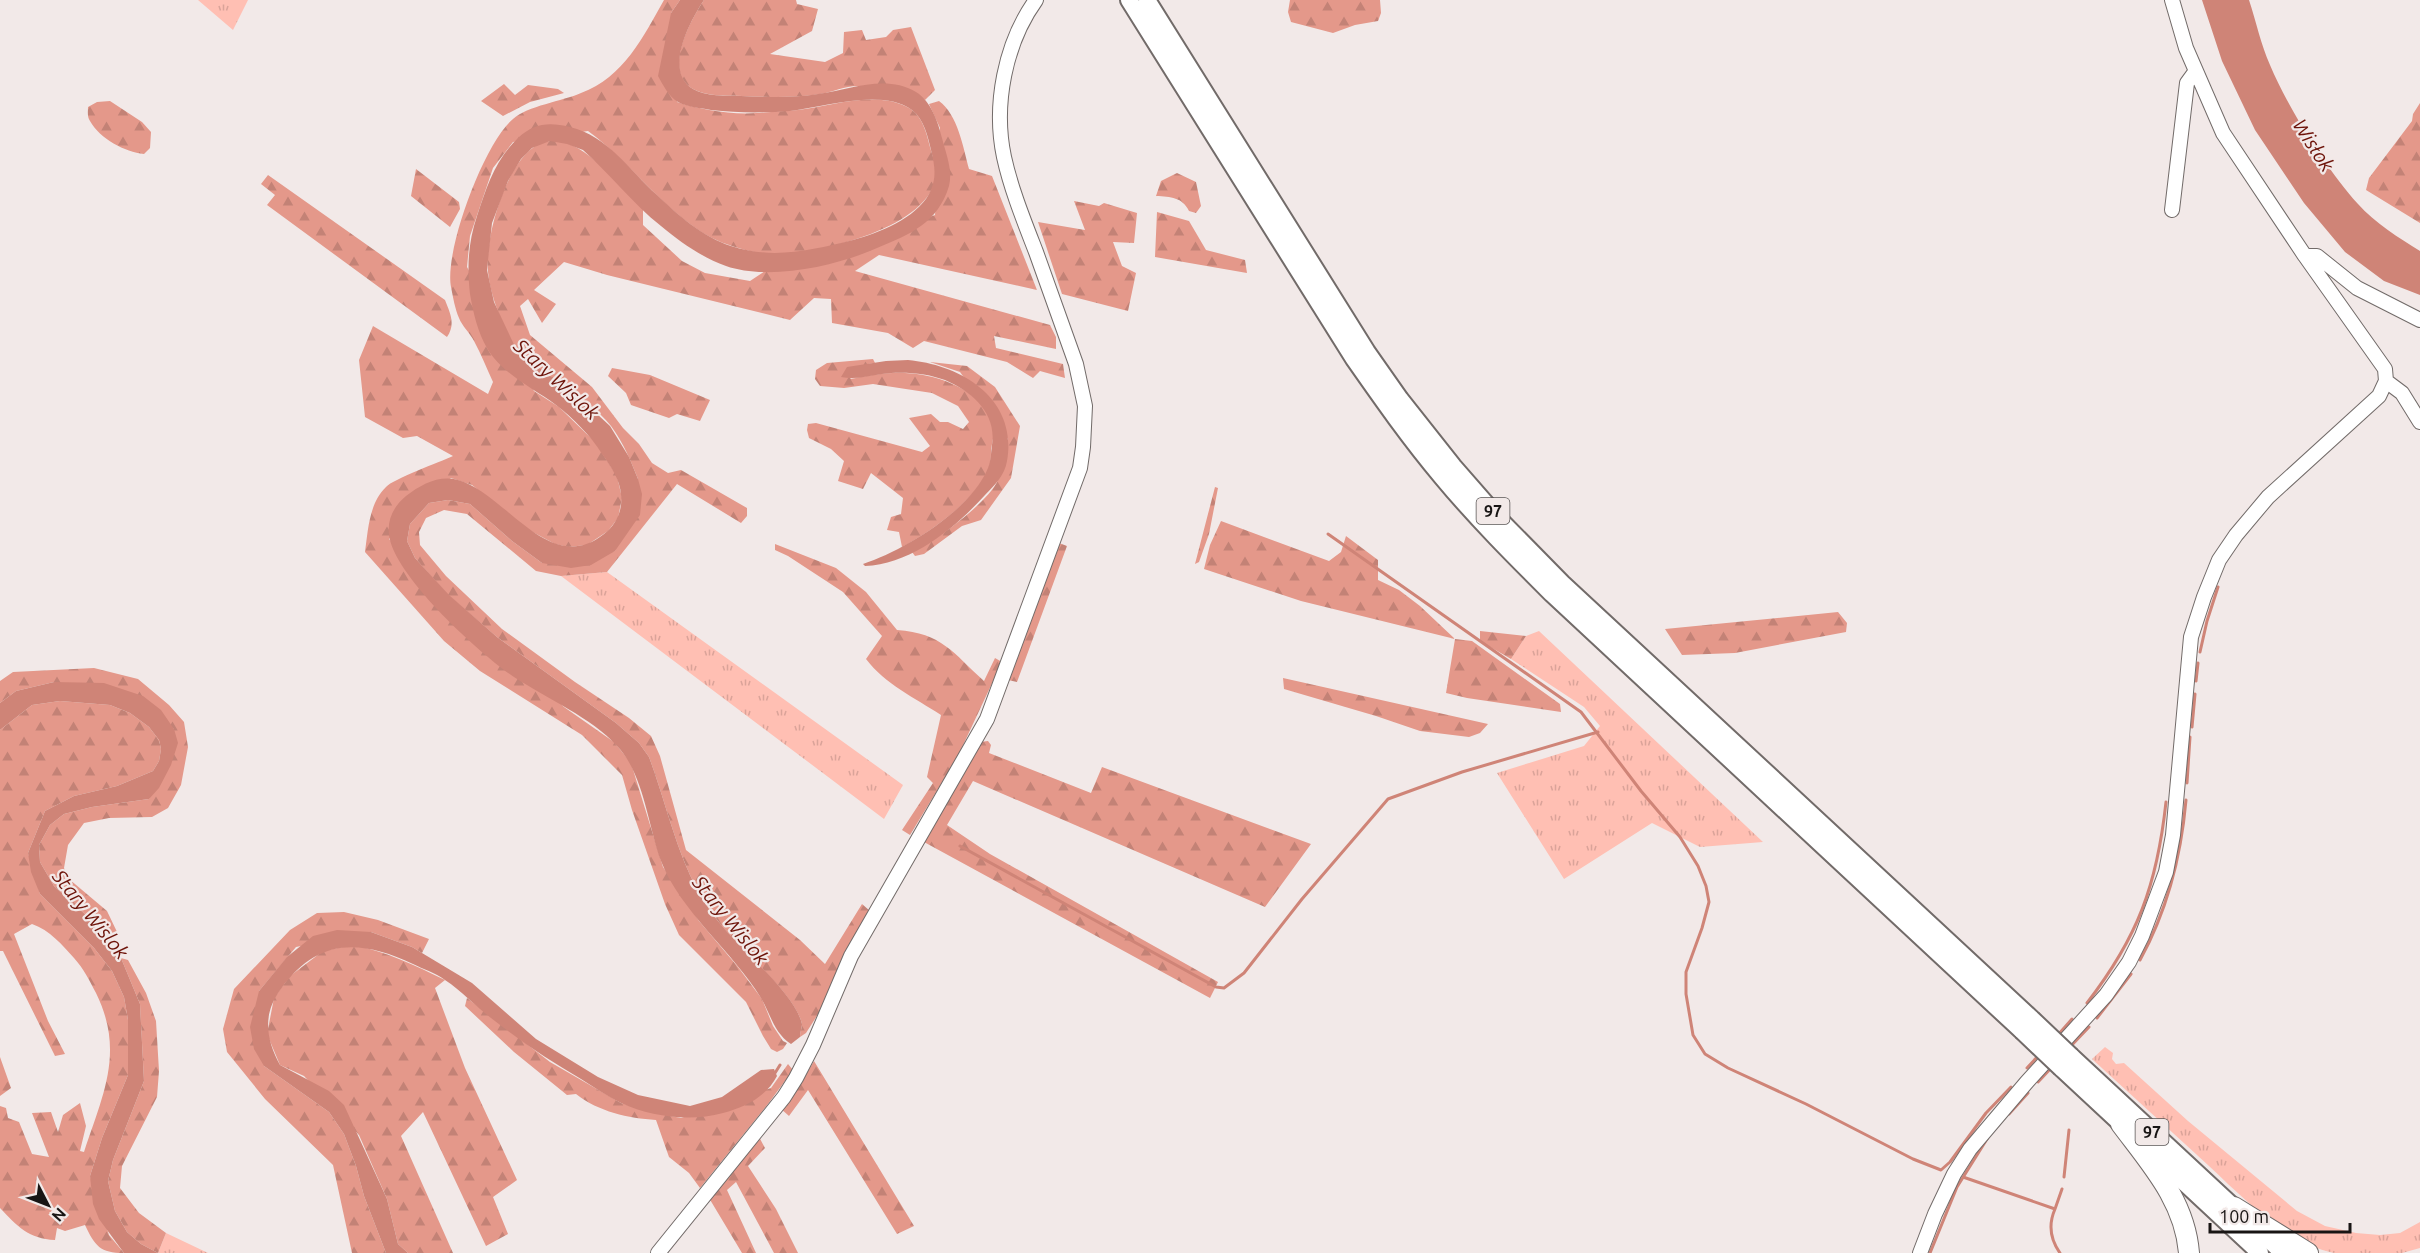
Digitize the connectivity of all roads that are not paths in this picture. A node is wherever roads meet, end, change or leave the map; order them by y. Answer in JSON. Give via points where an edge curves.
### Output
{"nodes":[{"id":1,"x":1036,"y":0,"type":"edge"},
{"id":2,"x":1129,"y":0,"type":"edge"},
{"id":3,"x":1146,"y":0,"type":"edge"},
{"id":4,"x":2172,"y":0,"type":"edge"},
{"id":5,"x":2195,"y":72,"type":"junction"},
{"id":6,"x":2172,"y":210,"type":"dead end"},
{"id":7,"x":2305,"y":256,"type":"junction"},
{"id":8,"x":2420,"y":320,"type":"edge"},
{"id":9,"x":2386,"y":381,"type":"junction"},
{"id":10,"x":2420,"y":422,"type":"edge"},
{"id":11,"x":2027,"y":1025,"type":"junction"},
{"id":12,"x":2066,"y":1062,"type":"junction"},
{"id":13,"x":2121,"y":1124,"type":"junction"},
{"id":14,"x":2234,"y":1208,"type":"junction"},
{"id":15,"x":658,"y":1253,"type":"edge"},
{"id":16,"x":1920,"y":1253,"type":"edge"},
{"id":17,"x":2189,"y":1253,"type":"edge"},
{"id":18,"x":2260,"y":1253,"type":"edge"},
{"id":19,"x":2283,"y":1253,"type":"edge"},
{"id":20,"x":2308,"y":1253,"type":"edge"}],
"edges":[{"from":1,"to":15,"type":"street","via":[[1011,51],[1001,123],[1004,156],[1015,193],[1082,386],[1083,447],[1073,490],[987,719],[851,956],[796,1078]]},
{"from":2,"to":11,"type":"main road","number":"97","via":[[1348,350],[1442,477],[1552,594]]},
{"from":3,"to":11,"type":"main road","number":"97","via":[[1367,352],[1473,489],[1562,583]]},
{"from":4,"to":5,"type":"street"},
{"from":5,"to":6,"type":"street","via":[[2187,83]]},
{"from":5,"to":7,"type":"street","via":[[2223,133]]},
{"from":7,"to":8,"type":"street","via":[[2317,256],[2357,288]]},
{"from":7,"to":9,"type":"street","via":[[2385,369]]},
{"from":9,"to":10,"type":"street","via":[[2402,393]]},
{"from":9,"to":16,"type":"street","via":[[2379,396],[2268,497],[2219,561],[2191,637],[2173,835],[2166,872],[2142,936],[2106,995],[1970,1149],[1954,1174]]},
{"from":11,"to":12,"type":"main road","number":"97","bridge":true},
{"from":12,"to":13,"type":"main road","number":"97"},
{"from":12,"to":14,"type":"main road","number":"97"},
{"from":13,"to":17,"type":"highway","via":[[2173,1196],[2183,1219]]},
{"from":13,"to":18,"type":"main road","number":"97"},
{"from":14,"to":19,"type":"main road","number":"97"},
{"from":14,"to":20,"type":"highway"}]}
